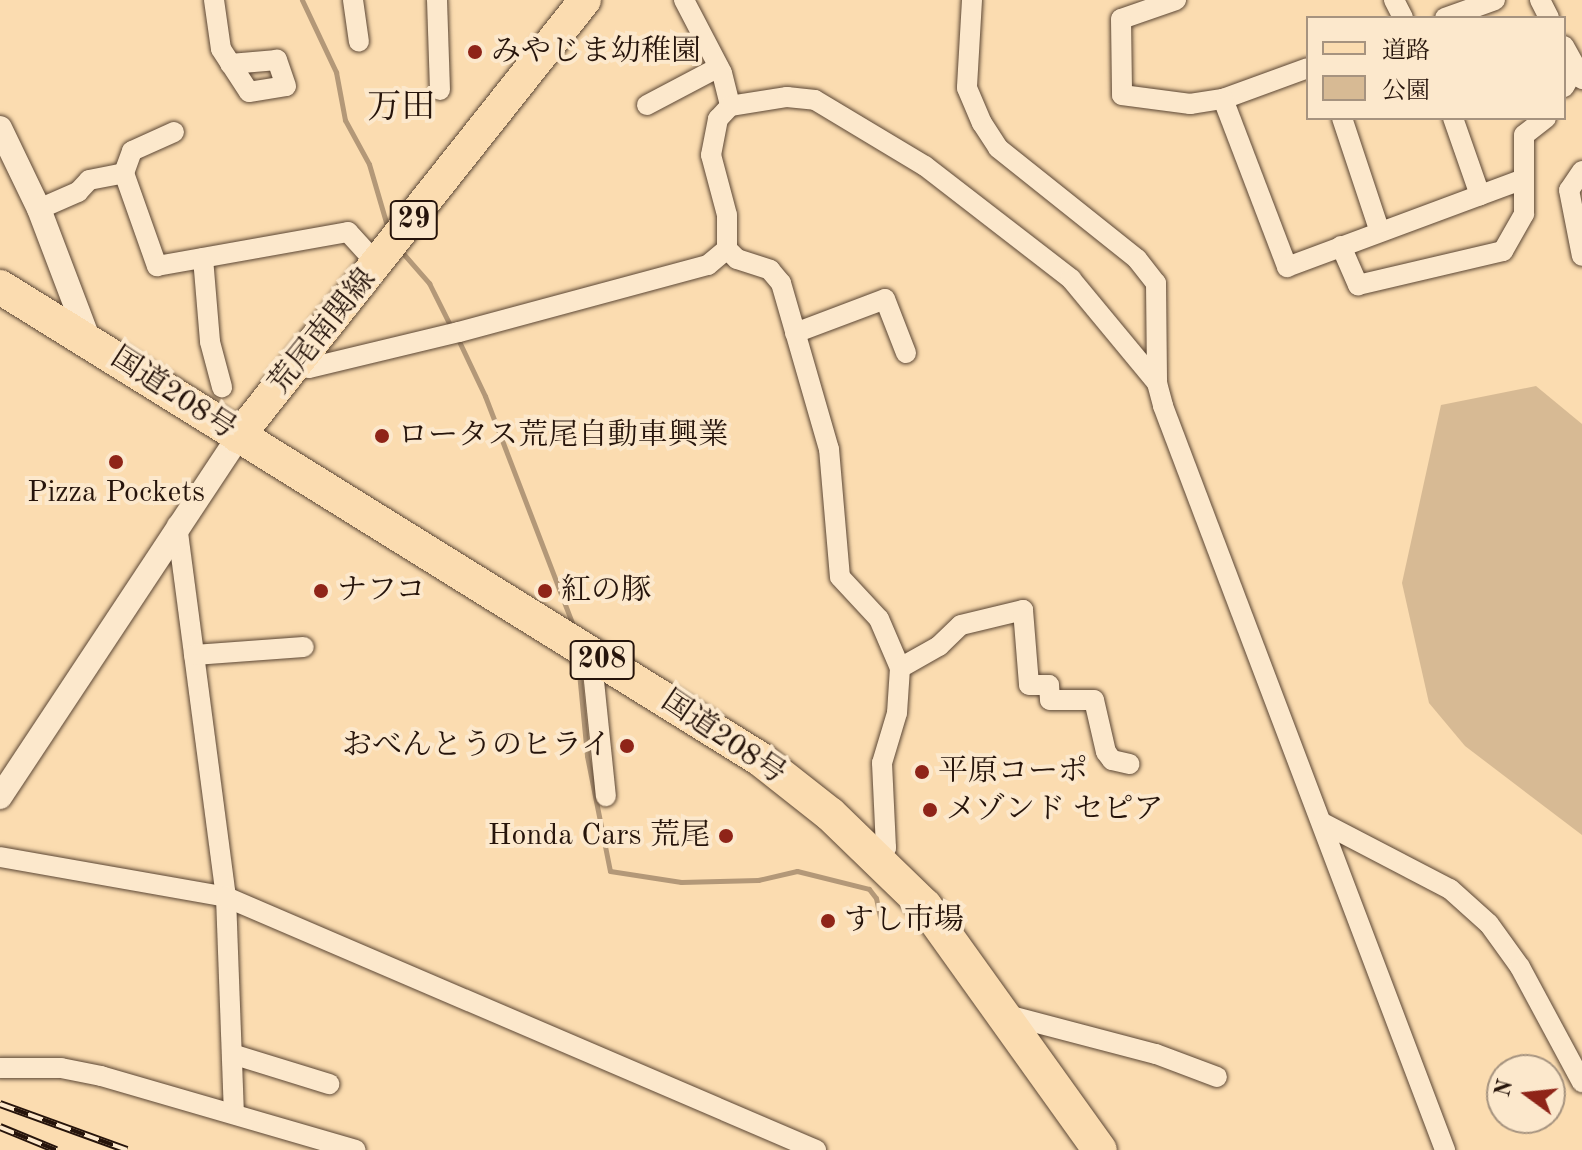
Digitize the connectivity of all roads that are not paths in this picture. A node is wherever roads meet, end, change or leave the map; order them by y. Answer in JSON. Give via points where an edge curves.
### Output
{"nodes":[{"id":1,"x":214,"y":0,"type":"edge"},
{"id":2,"x":353,"y":0,"type":"edge"},
{"id":3,"x":437,"y":0,"type":"edge"},
{"id":4,"x":585,"y":0,"type":"edge"},
{"id":5,"x":684,"y":0,"type":"edge"},
{"id":6,"x":972,"y":0,"type":"edge"},
{"id":7,"x":1176,"y":0,"type":"edge"},
{"id":8,"x":1495,"y":0,"type":"edge"},
{"id":9,"x":1451,"y":16,"type":"edge"},
{"id":10,"x":359,"y":42,"type":"dead end"},
{"id":11,"x":1566,"y":50,"type":"edge"},
{"id":12,"x":230,"y":64,"type":"dead end"},
{"id":13,"x":719,"y":67,"type":"junction"},
{"id":14,"x":1306,"y":69,"type":"edge"},
{"id":15,"x":1579,"y":73,"type":"edge"},
{"id":16,"x":440,"y":90,"type":"dead end"},
{"id":17,"x":1223,"y":99,"type":"junction"},
{"id":18,"x":647,"y":105,"type":"dead end"},
{"id":19,"x":730,"y":106,"type":"junction"},
{"id":20,"x":1343,"y":120,"type":"edge"},
{"id":21,"x":1454,"y":120,"type":"edge"},
{"id":22,"x":1543,"y":120,"type":"edge"},
{"id":23,"x":0,"y":128,"type":"edge"},
{"id":24,"x":174,"y":132,"type":"dead end"},
{"id":25,"x":1582,"y":171,"type":"edge"},
{"id":26,"x":124,"y":173,"type":"junction"},
{"id":27,"x":1521,"y":180,"type":"junction"},
{"id":28,"x":1480,"y":195,"type":"junction"},
{"id":29,"x":39,"y":209,"type":"junction"},
{"id":30,"x":1380,"y":232,"type":"junction"},
{"id":31,"x":1341,"y":246,"type":"junction"},
{"id":32,"x":727,"y":249,"type":"junction"},
{"id":33,"x":1582,"y":256,"type":"edge"},
{"id":34,"x":203,"y":258,"type":"junction"},
{"id":35,"x":378,"y":265,"type":"junction"},
{"id":36,"x":0,"y":287,"type":"edge"},
{"id":37,"x":795,"y":333,"type":"junction"},
{"id":38,"x":88,"y":338,"type":"junction"},
{"id":39,"x":906,"y":353,"type":"dead end"},
{"id":40,"x":302,"y":358,"type":"junction"},
{"id":41,"x":1157,"y":383,"type":"junction"},
{"id":42,"x":222,"y":387,"type":"dead end"},
{"id":43,"x":238,"y":437,"type":"junction"},
{"id":44,"x":177,"y":525,"type":"junction"},
{"id":45,"x":304,"y":647,"type":"dead end"},
{"id":46,"x":591,"y":652,"type":"junction"},
{"id":47,"x":194,"y":655,"type":"junction"},
{"id":48,"x":900,"y":668,"type":"junction"},
{"id":49,"x":1130,"y":764,"type":"dead end"},
{"id":50,"x":606,"y":796,"type":"dead end"},
{"id":51,"x":0,"y":797,"type":"edge"},
{"id":52,"x":1323,"y":823,"type":"junction"},
{"id":53,"x":0,"y":857,"type":"edge"},
{"id":54,"x":878,"y":857,"type":"junction"},
{"id":55,"x":226,"y":897,"type":"junction"},
{"id":56,"x":1007,"y":1015,"type":"junction"},
{"id":57,"x":232,"y":1054,"type":"junction"},
{"id":58,"x":0,"y":1068,"type":"edge"},
{"id":59,"x":1217,"y":1077,"type":"dead end"},
{"id":60,"x":1582,"y":1082,"type":"edge"},
{"id":61,"x":329,"y":1084,"type":"dead end"},
{"id":62,"x":234,"y":1111,"type":"junction"},
{"id":63,"x":355,"y":1150,"type":"edge"},
{"id":64,"x":816,"y":1150,"type":"edge"},
{"id":65,"x":1100,"y":1150,"type":"edge"},
{"id":66,"x":1445,"y":1150,"type":"edge"}],
"edges":[{"from":1,"to":12,"type":"street","via":[[221,49]]},
{"from":2,"to":10,"type":"street"},
{"from":3,"to":16,"type":"street"},
{"from":4,"to":35,"type":"main road","name":"荒尾南関線","number":"29"},
{"from":5,"to":13,"type":"street"},
{"from":6,"to":41,"type":"street","via":[[967,88],[982,123],[998,148],[1137,259],[1156,283]]},
{"from":7,"to":17,"type":"street","via":[[1121,19],[1122,95],[1163,103]]},
{"from":8,"to":9,"type":"street"},
{"from":11,"to":15,"type":"street"},
{"from":13,"to":18,"type":"street"},
{"from":13,"to":19,"type":"street"},
{"from":14,"to":17,"type":"street"},
{"from":17,"to":31,"type":"street","via":[[1287,267]]},
{"from":19,"to":32,"type":"street","via":[[718,119],[711,155],[727,215]]},
{"from":19,"to":41,"type":"street","via":[[787,97],[815,100],[871,130],[1071,279]]},
{"from":20,"to":30,"type":"street"},
{"from":21,"to":28,"type":"street"},
{"from":22,"to":27,"type":"street","via":[[1524,135]]},
{"from":23,"to":29,"type":"street"},
{"from":24,"to":26,"type":"street","via":[[132,151]]},
{"from":25,"to":33,"type":"street","via":[[1569,190]]},
{"from":26,"to":29,"type":"street","via":[[89,180],[78,192]]},
{"from":26,"to":34,"type":"street","via":[[157,266]]},
{"from":27,"to":28,"type":"street"},
{"from":27,"to":31,"type":"street","via":[[1524,214],[1503,251],[1358,285]]},
{"from":28,"to":30,"type":"street"},
{"from":29,"to":38,"type":"street"},
{"from":30,"to":31,"type":"street"},
{"from":32,"to":37,"type":"street","via":[[737,259],[770,270],[781,283]]},
{"from":32,"to":40,"type":"street","via":[[708,265],[459,332],[309,368]]},
{"from":34,"to":35,"type":"street","via":[[348,232]]},
{"from":34,"to":42,"type":"street","via":[[210,342]]},
{"from":35,"to":40,"type":"main road","name":"荒尾南関線","number":"29"},
{"from":36,"to":38,"type":"highway","name":"国道208号","number":"208"},
{"from":37,"to":39,"type":"street","via":[[885,299]]},
{"from":37,"to":48,"type":"street","via":[[829,449],[840,577],[879,619]]},
{"from":38,"to":43,"type":"highway","name":"国道208号","number":"208"},
{"from":40,"to":43,"type":"main road","name":"荒尾南関線","number":"29"},
{"from":41,"to":52,"type":"street"},
{"from":43,"to":44,"type":"street"},
{"from":43,"to":46,"type":"highway","name":"国道208号","number":"208"},
{"from":44,"to":47,"type":"street"},
{"from":44,"to":51,"type":"street"},
{"from":45,"to":47,"type":"street"},
{"from":46,"to":50,"type":"street"},
{"from":46,"to":54,"type":"highway","name":"国道208号","number":"208","via":[[760,759]]},
{"from":47,"to":55,"type":"street"},
{"from":48,"to":49,"type":"street","via":[[939,646],[961,625],[1023,610],[1029,685],[1049,685],[1050,700],[1094,700],[1106,752],[1112,760]]},
{"from":48,"to":54,"type":"street","via":[[897,713],[882,763],[886,848]]},
{"from":52,"to":60,"type":"street","via":[[1450,889],[1489,924],[1520,967]]},
{"from":52,"to":66,"type":"street"},
{"from":53,"to":55,"type":"street"},
{"from":54,"to":56,"type":"highway","name":"国道208号","number":"208","via":[[925,906]]},
{"from":55,"to":57,"type":"street"},
{"from":55,"to":64,"type":"street"},
{"from":56,"to":59,"type":"street","via":[[1156,1054]]},
{"from":56,"to":65,"type":"highway","name":"国道208号","number":"208"},
{"from":57,"to":61,"type":"street"},
{"from":57,"to":62,"type":"street"},
{"from":58,"to":62,"type":"street","via":[[61,1068]]},
{"from":62,"to":63,"type":"street"}]}
